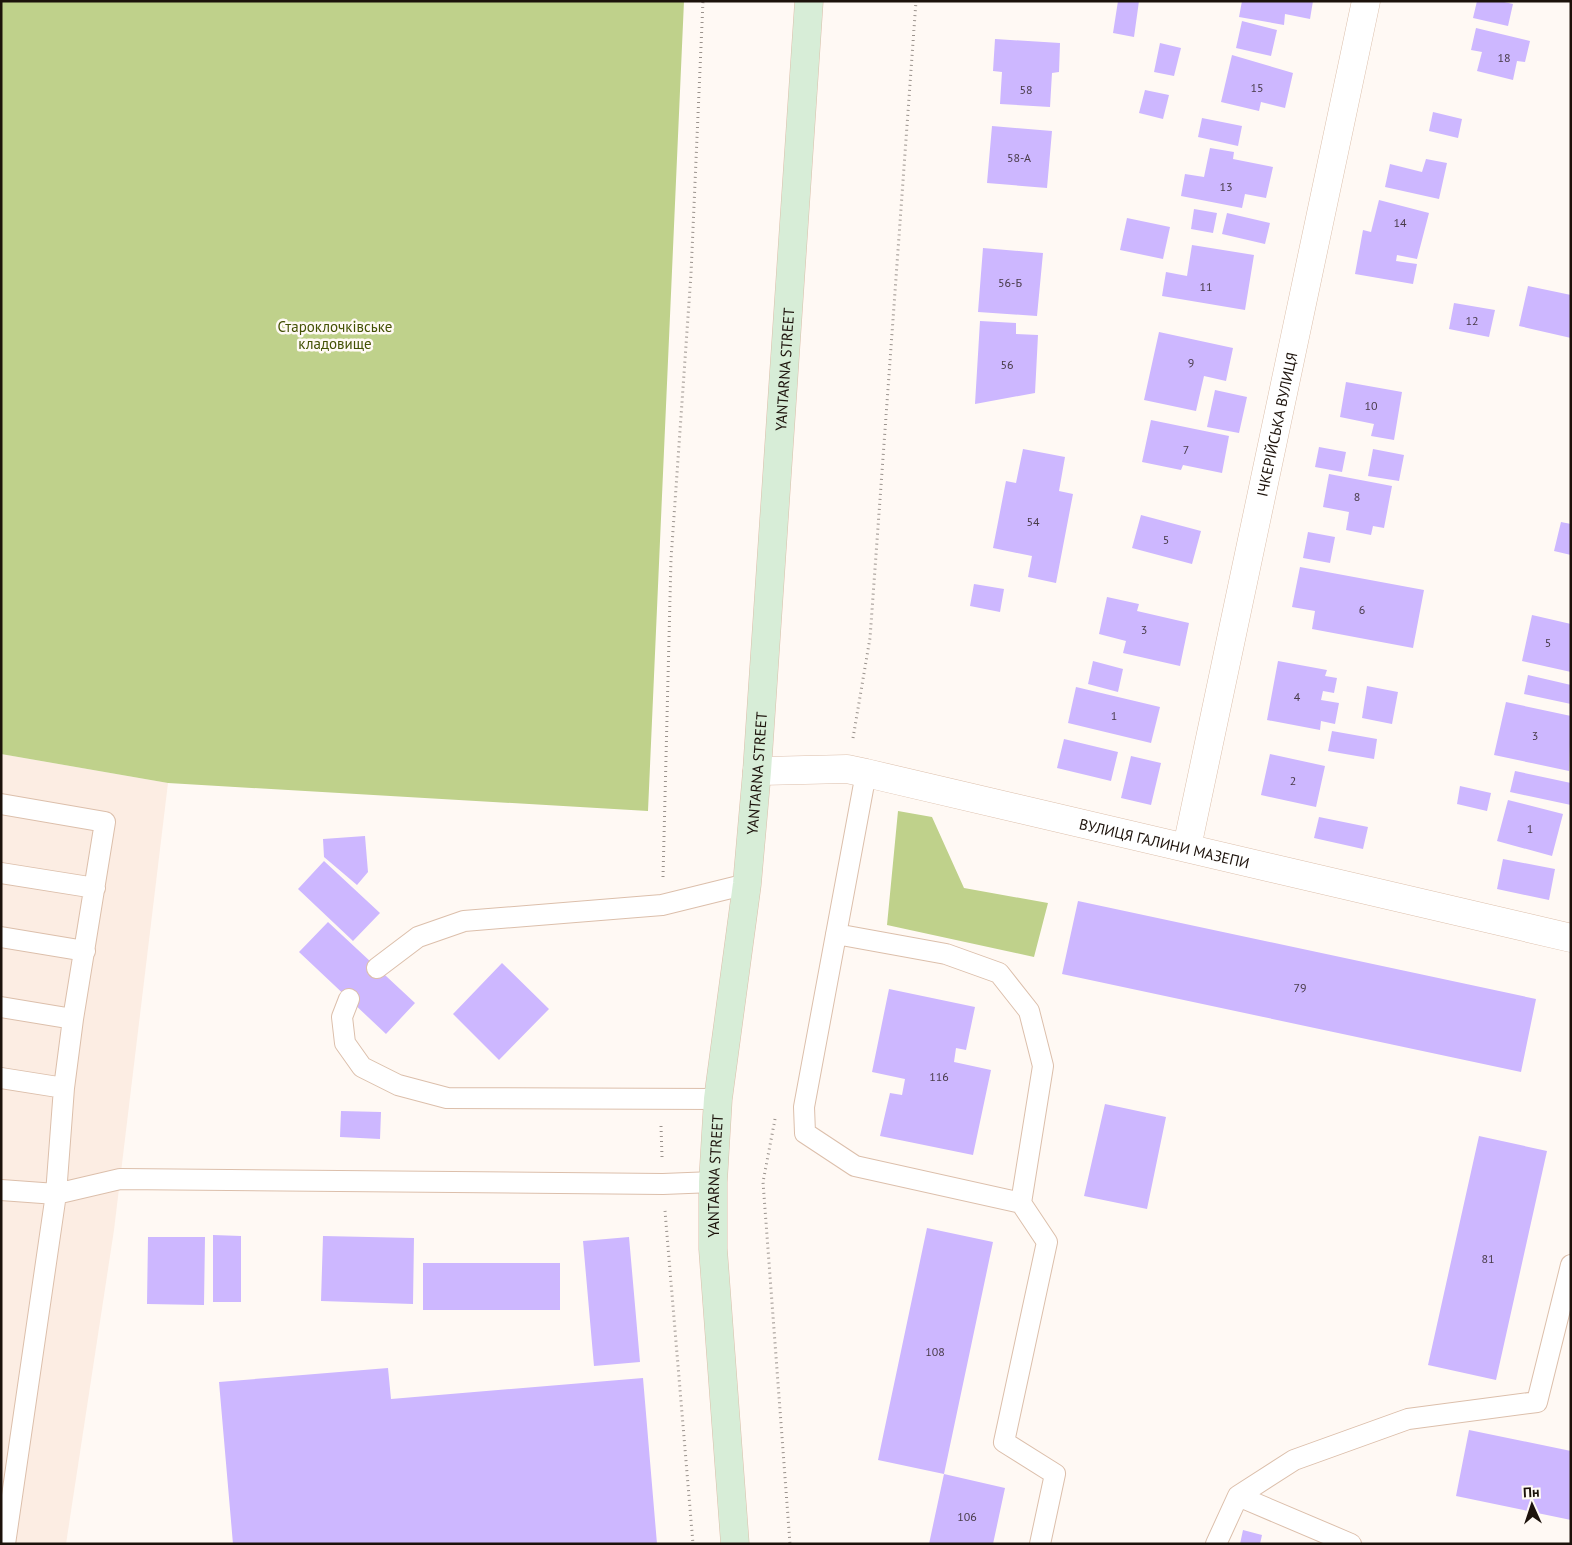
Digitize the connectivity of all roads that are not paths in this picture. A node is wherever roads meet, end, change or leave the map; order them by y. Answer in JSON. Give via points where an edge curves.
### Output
{"nodes":[{"id":1,"x":809,"y":1,"type":"edge"},
{"id":2,"x":1366,"y":1,"type":"edge"},
{"id":3,"x":757,"y":771,"type":"junction"},
{"id":4,"x":866,"y":773,"type":"junction"},
{"id":5,"x":1,"y":804,"type":"edge"},
{"id":6,"x":1188,"y":847,"type":"junction"},
{"id":7,"x":1,"y":872,"type":"edge"},
{"id":8,"x":747,"y":884,"type":"junction"},
{"id":9,"x":95,"y":888,"type":"junction"},
{"id":10,"x":836,"y":934,"type":"junction"},
{"id":11,"x":1,"y":937,"type":"edge"},
{"id":12,"x":1571,"y":938,"type":"edge"},
{"id":13,"x":85,"y":951,"type":"junction"},
{"id":14,"x":377,"y":968,"type":"dead end"},
{"id":15,"x":349,"y":999,"type":"dead end"},
{"id":16,"x":1,"y":1008,"type":"edge"},
{"id":17,"x":73,"y":1019,"type":"junction"},
{"id":18,"x":1,"y":1078,"type":"edge"},
{"id":19,"x":64,"y":1088,"type":"junction"},
{"id":20,"x":718,"y":1099,"type":"junction"},
{"id":21,"x":713,"y":1182,"type":"junction"},
{"id":22,"x":1,"y":1190,"type":"edge"},
{"id":23,"x":56,"y":1194,"type":"junction"},
{"id":24,"x":1021,"y":1203,"type":"junction"},
{"id":25,"x":1571,"y":1265,"type":"edge"},
{"id":26,"x":1238,"y":1496,"type":"junction"},
{"id":27,"x":5,"y":1544,"type":"edge"},
{"id":28,"x":735,"y":1544,"type":"edge"},
{"id":29,"x":1040,"y":1544,"type":"edge"},
{"id":30,"x":1216,"y":1544,"type":"edge"},
{"id":31,"x":1352,"y":1544,"type":"edge"}],
"edges":[{"from":1,"to":3,"type":"main road","name":"YANTARNA STREET"},
{"from":2,"to":6,"type":"street","name":"ІЧКЕРІЙСЬКА ВУЛИЦЯ"},
{"from":3,"to":4,"type":"street","name":"ВУЛИЦЯ ГАЛИНИ МАЗЕПИ","via":[[847,770]]},
{"from":3,"to":8,"type":"main road","name":"YANTARNA STREET"},
{"from":4,"to":6,"type":"street","name":"ВУЛИЦЯ ГАЛИНИ МАЗЕПИ"},
{"from":4,"to":10,"type":"lane"},
{"from":5,"to":9,"type":"lane","via":[[105,822]]},
{"from":6,"to":12,"type":"street","name":"ВУЛИЦЯ ГАЛИНИ МАЗЕПИ"},
{"from":7,"to":9,"type":"lane"},
{"from":8,"to":14,"type":"lane","via":[[662,905],[464,921],[418,937]]},
{"from":8,"to":20,"type":"main road","name":"YANTARNA STREET"},
{"from":9,"to":13,"type":"lane"},
{"from":10,"to":24,"type":"lane","via":[[946,954],[999,973],[1029,1011],[1043,1066]]},
{"from":10,"to":24,"type":"lane","via":[[804,1107],[805,1133],[855,1166]]},
{"from":11,"to":13,"type":"lane"},
{"from":13,"to":17,"type":"lane"},
{"from":15,"to":20,"type":"lane","via":[[342,1017],[345,1044],[362,1067],[398,1085],[448,1098]]},
{"from":16,"to":17,"type":"lane"},
{"from":17,"to":19,"type":"lane"},
{"from":18,"to":19,"type":"lane"},
{"from":19,"to":23,"type":"lane"},
{"from":20,"to":21,"type":"main road","name":"YANTARNA STREET"},
{"from":21,"to":23,"type":"lane","via":[[120,1179]]},
{"from":21,"to":28,"type":"main road","name":"YANTARNA STREET","via":[[713,1249]]},
{"from":22,"to":23,"type":"lane"},
{"from":23,"to":27,"type":"lane"},
{"from":24,"to":29,"type":"lane","via":[[1047,1242],[1004,1442],[1055,1474]]},
{"from":25,"to":26,"type":"lane","via":[[1537,1402],[1408,1419],[1294,1460]]},
{"from":26,"to":30,"type":"lane"},
{"from":26,"to":31,"type":"lane"}]}
